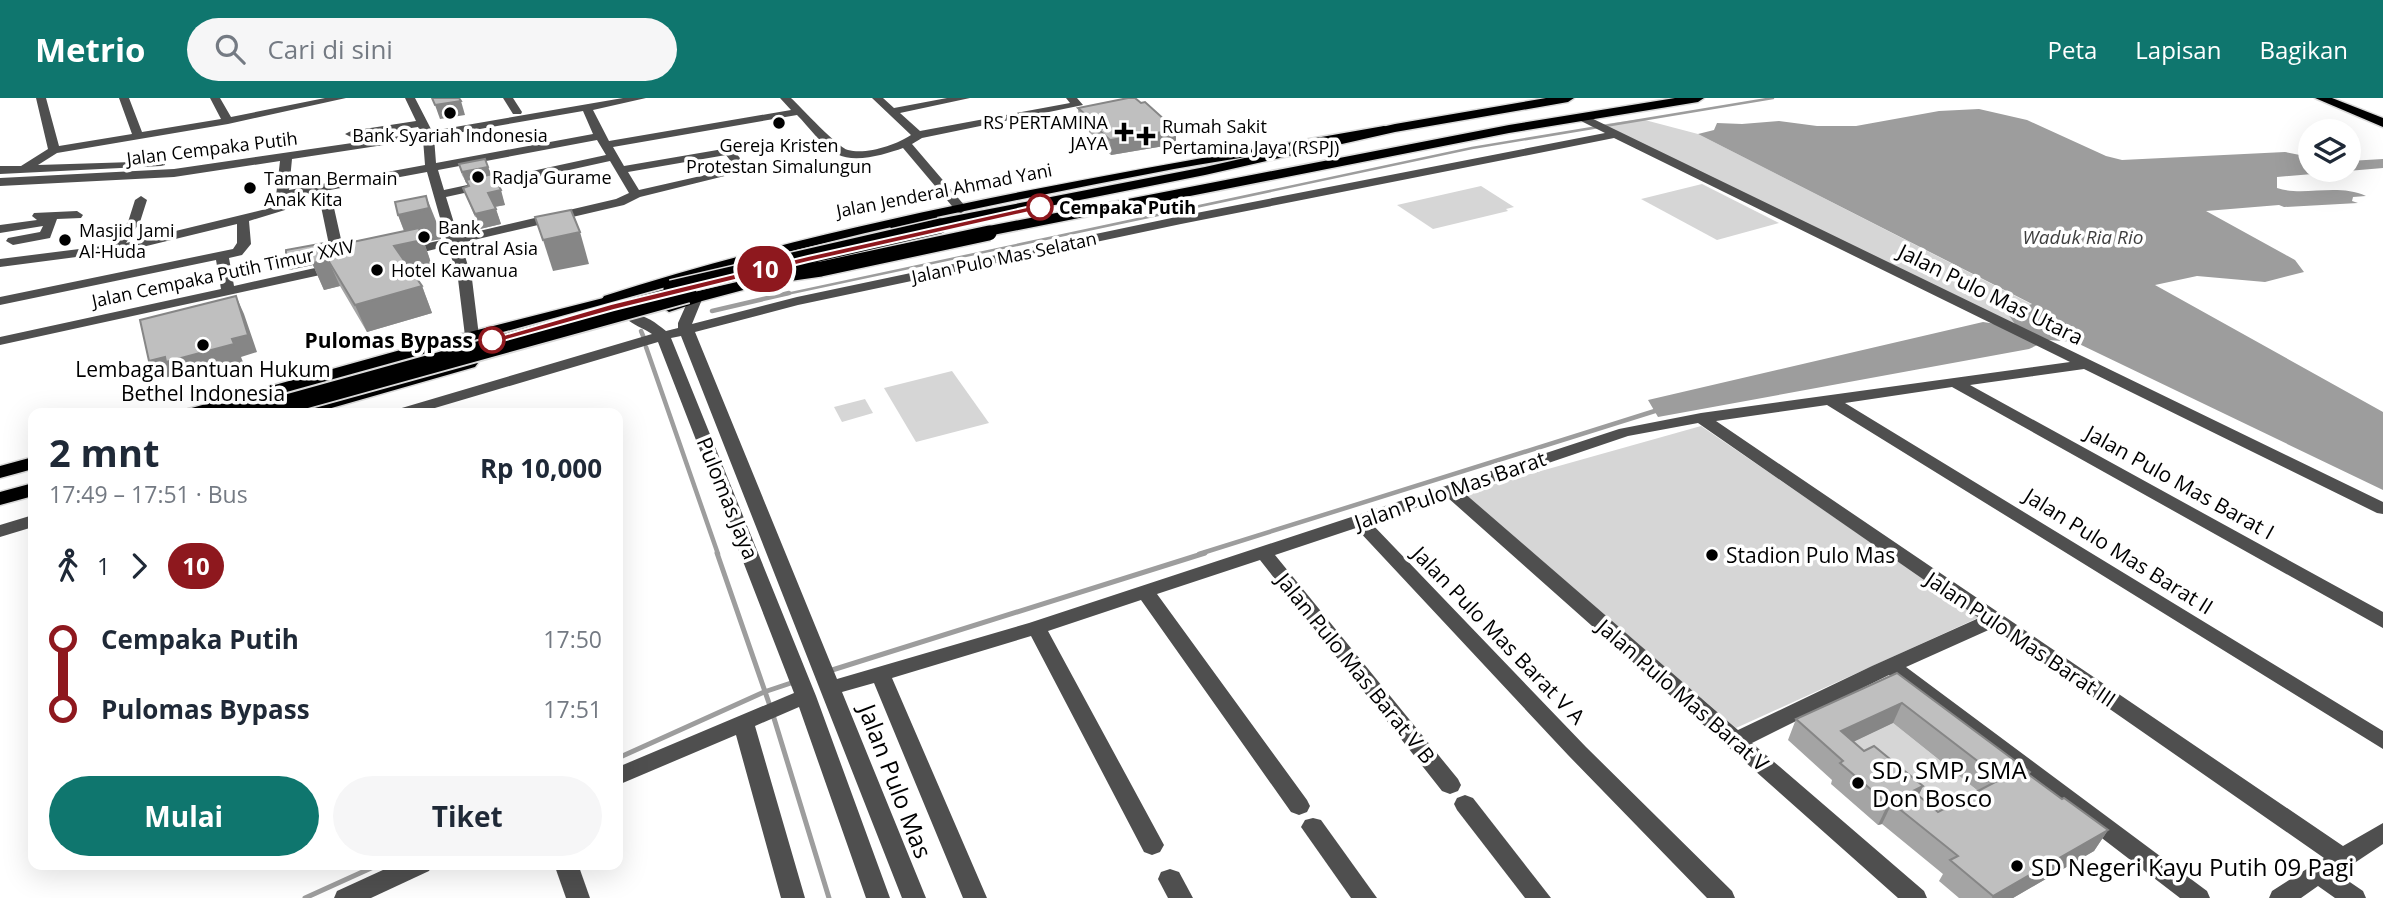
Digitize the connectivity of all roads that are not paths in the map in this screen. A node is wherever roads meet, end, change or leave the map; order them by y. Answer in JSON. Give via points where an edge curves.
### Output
{"nodes":[{"id":1,"x":41,"y":98,"type":"edge"},
{"id":2,"x":124,"y":98,"type":"edge"},
{"id":3,"x":215,"y":98,"type":"edge"},
{"id":4,"x":341,"y":98,"type":"edge"},
{"id":5,"x":410,"y":98,"type":"edge"},
{"id":6,"x":508,"y":98,"type":"edge"},
{"id":7,"x":599,"y":98,"type":"edge"},
{"id":8,"x":641,"y":98,"type":"edge"},
{"id":9,"x":801,"y":98,"type":"edge"},
{"id":10,"x":877,"y":98,"type":"edge"},
{"id":11,"x":965,"y":98,"type":"edge"},
{"id":12,"x":1071,"y":98,"type":"edge"},
{"id":13,"x":1568,"y":98,"type":"edge"},
{"id":14,"x":1607,"y":98,"type":"edge"},
{"id":15,"x":1640,"y":98,"type":"edge"},
{"id":16,"x":1710,"y":98,"type":"edge"},
{"id":17,"x":2319,"y":98,"type":"edge"},
{"id":18,"x":2349,"y":98,"type":"edge"},
{"id":19,"x":787,"y":99,"type":"edge"},
{"id":20,"x":1695,"y":99,"type":"edge"},
{"id":21,"x":310,"y":101,"type":"edge"},
{"id":22,"x":587,"y":108,"type":"junction"},
{"id":23,"x":892,"y":111,"type":"junction"},
{"id":24,"x":2383,"y":111,"type":"edge"},
{"id":25,"x":517,"y":112,"type":"junction"},
{"id":26,"x":798,"y":112,"type":"junction"},
{"id":27,"x":713,"y":113,"type":"dead end"},
{"id":28,"x":1584,"y":118,"type":"junction"},
{"id":29,"x":228,"y":121,"type":"junction"},
{"id":30,"x":2383,"y":123,"type":"edge"},
{"id":31,"x":722,"y":126,"type":"junction"},
{"id":32,"x":1522,"y":127,"type":"junction"},
{"id":33,"x":1388,"y":128,"type":"junction"},
{"id":34,"x":424,"y":129,"type":"junction"},
{"id":35,"x":1614,"y":133,"type":"junction"},
{"id":36,"x":918,"y":135,"type":"junction"},
{"id":37,"x":138,"y":136,"type":"junction"},
{"id":38,"x":603,"y":141,"type":"junction"},
{"id":39,"x":906,"y":144,"type":"junction"},
{"id":40,"x":54,"y":150,"type":"junction"},
{"id":41,"x":286,"y":157,"type":"junction"},
{"id":42,"x":613,"y":157,"type":"junction"},
{"id":43,"x":431,"y":167,"type":"junction"},
{"id":44,"x":0,"y":170,"type":"edge"},
{"id":45,"x":22,"y":170,"type":"junction"},
{"id":46,"x":622,"y":170,"type":"junction"},
{"id":47,"x":0,"y":182,"type":"edge"},
{"id":48,"x":14,"y":182,"type":"junction"},
{"id":49,"x":323,"y":187,"type":"junction"},
{"id":50,"x":0,"y":192,"type":"edge"},
{"id":51,"x":636,"y":194,"type":"junction"},
{"id":52,"x":281,"y":195,"type":"junction"},
{"id":53,"x":439,"y":195,"type":"junction"},
{"id":54,"x":141,"y":200,"type":"dead end"},
{"id":55,"x":961,"y":209,"type":"junction"},
{"id":56,"x":77,"y":215,"type":"dead end"},
{"id":57,"x":0,"y":218,"type":"edge"},
{"id":58,"x":53,"y":218,"type":"junction"},
{"id":59,"x":243,"y":221,"type":"junction"},
{"id":60,"x":0,"y":229,"type":"edge"},
{"id":61,"x":872,"y":237,"type":"junction"},
{"id":62,"x":7,"y":242,"type":"edge"},
{"id":63,"x":454,"y":242,"type":"junction"},
{"id":64,"x":131,"y":246,"type":"junction"},
{"id":65,"x":115,"y":248,"type":"junction"},
{"id":66,"x":883,"y":252,"type":"junction"},
{"id":67,"x":802,"y":253,"type":"junction"},
{"id":68,"x":222,"y":255,"type":"junction"},
{"id":69,"x":395,"y":255,"type":"edge"},
{"id":70,"x":0,"y":262,"type":"edge"},
{"id":71,"x":816,"y":267,"type":"junction"},
{"id":72,"x":132,"y":273,"type":"junction"},
{"id":73,"x":757,"y":278,"type":"junction"},
{"id":74,"x":228,"y":292,"type":"junction"},
{"id":75,"x":652,"y":293,"type":"junction"},
{"id":76,"x":0,"y":301,"type":"edge"},
{"id":77,"x":591,"y":306,"type":"junction"},
{"id":78,"x":689,"y":315,"type":"junction"},
{"id":79,"x":651,"y":327,"type":"junction"},
{"id":80,"x":472,"y":336,"type":"junction"},
{"id":81,"x":0,"y":341,"type":"edge"},
{"id":82,"x":2077,"y":360,"type":"junction"},
{"id":83,"x":311,"y":381,"type":"junction"},
{"id":84,"x":1955,"y":383,"type":"junction"},
{"id":85,"x":1831,"y":401,"type":"junction"},
{"id":86,"x":319,"y":405,"type":"junction"},
{"id":87,"x":242,"y":408,"type":"edge"},
{"id":88,"x":243,"y":408,"type":"edge"},
{"id":89,"x":243,"y":408,"type":"edge"},
{"id":90,"x":309,"y":408,"type":"edge"},
{"id":91,"x":416,"y":408,"type":"edge"},
{"id":92,"x":1701,"y":418,"type":"junction"},
{"id":93,"x":28,"y":458,"type":"edge"},
{"id":94,"x":0,"y":466,"type":"edge"},
{"id":95,"x":28,"y":466,"type":"edge"},
{"id":96,"x":0,"y":474,"type":"edge"},
{"id":97,"x":28,"y":478,"type":"edge"},
{"id":98,"x":0,"y":486,"type":"edge"},
{"id":99,"x":28,"y":491,"type":"edge"},
{"id":100,"x":1451,"y":491,"type":"junction"},
{"id":101,"x":0,"y":499,"type":"edge"},
{"id":102,"x":2383,"y":509,"type":"edge"},
{"id":103,"x":1360,"y":522,"type":"junction"},
{"id":104,"x":28,"y":523,"type":"edge"},
{"id":105,"x":0,"y":531,"type":"edge"},
{"id":106,"x":1263,"y":552,"type":"junction"},
{"id":107,"x":1145,"y":591,"type":"junction"},
{"id":108,"x":1993,"y":621,"type":"junction"},
{"id":109,"x":2383,"y":621,"type":"edge"},
{"id":110,"x":1036,"y":628,"type":"junction"},
{"id":111,"x":1891,"y":666,"type":"junction"},
{"id":112,"x":872,"y":675,"type":"junction"},
{"id":113,"x":835,"y":685,"type":"junction"},
{"id":114,"x":803,"y":696,"type":"junction"},
{"id":115,"x":750,"y":718,"type":"junction"},
{"id":116,"x":1736,"y":741,"type":"junction"},
{"id":117,"x":2383,"y":741,"type":"edge"},
{"id":118,"x":623,"y":774,"type":"edge"},
{"id":119,"x":1450,"y":785,"type":"dead end"},
{"id":120,"x":1465,"y":804,"type":"dead end"},
{"id":121,"x":1299,"y":806,"type":"dead end"},
{"id":122,"x":1313,"y":827,"type":"dead end"},
{"id":123,"x":2383,"y":832,"type":"edge"},
{"id":124,"x":1152,"y":845,"type":"dead end"},
{"id":125,"x":2343,"y":858,"type":"junction"},
{"id":126,"x":413,"y":870,"type":"edge"},
{"id":127,"x":568,"y":870,"type":"edge"},
{"id":128,"x":2319,"y":874,"type":"junction"},
{"id":129,"x":389,"y":889,"type":"edge"},
{"id":130,"x":346,"y":898,"type":"edge"},
{"id":131,"x":578,"y":898,"type":"edge"},
{"id":132,"x":793,"y":898,"type":"edge"},
{"id":133,"x":878,"y":898,"type":"edge"},
{"id":134,"x":914,"y":898,"type":"edge"},
{"id":135,"x":975,"y":898,"type":"edge"},
{"id":136,"x":1365,"y":898,"type":"edge"},
{"id":137,"x":1539,"y":898,"type":"edge"},
{"id":138,"x":1723,"y":898,"type":"edge"},
{"id":139,"x":1914,"y":898,"type":"edge"},
{"id":140,"x":2199,"y":898,"type":"edge"},
{"id":141,"x":2281,"y":898,"type":"edge"},
{"id":142,"x":2354,"y":898,"type":"edge"}],
"edges":[{"from":1,"to":40,"type":"street"},
{"from":2,"to":37,"type":"street"},
{"from":3,"to":29,"type":"street"},
{"from":4,"to":21,"type":"street"},
{"from":5,"to":34,"type":"street"},
{"from":6,"to":25,"type":"street"},
{"from":7,"to":25,"type":"street"},
{"from":8,"to":22,"type":"street"},
{"from":9,"to":19,"type":"street"},
{"from":10,"to":23,"type":"street"},
{"from":11,"to":23,"type":"street"},
{"from":12,"to":36,"type":"street","via":[[1077,105]]},
{"from":13,"to":33,"type":"highway","name":"Jalan Jenderal Ahmad Yani"},
{"from":14,"to":75,"type":"highway","bridge":true,"via":[[1083,196],[826,250]]},
{"from":15,"to":73,"type":"highway","bridge":true,"via":[[953,231]]},
{"from":16,"to":20,"type":"highway"},
{"from":17,"to":30,"type":"highway"},
{"from":18,"to":24,"type":"highway"},
{"from":19,"to":26,"type":"street"},
{"from":20,"to":28,"type":"highway"},
{"from":21,"to":29,"type":"street"},
{"from":22,"to":34,"type":"street"},
{"from":22,"to":38,"type":"street"},
{"from":23,"to":36,"type":"street"},
{"from":25,"to":34,"type":"street"},
{"from":26,"to":31,"type":"street"},
{"from":26,"to":39,"type":"street","via":[[844,154]]},
{"from":27,"to":31,"type":"street"},
{"from":28,"to":32,"type":"highway"},
{"from":28,"to":35,"type":"street","name":"Jalan Pulo Mas Utara"},
{"from":29,"to":37,"type":"street"},
{"from":31,"to":38,"type":"street"},
{"from":32,"to":66,"type":"highway"},
{"from":32,"to":73,"type":"highway","bridge":true,"via":[[1383,160]]},
{"from":33,"to":55,"type":"main road","name":"Jalan Jenderal Ahmad Yani"},
{"from":33,"to":61,"type":"highway","name":"Jalan Jenderal Ahmad Yani","via":[[1205,171]]},
{"from":33,"to":75,"type":"highway","bridge":true,"via":[[850,236],[684,280]]},
{"from":34,"to":41,"type":"street","name":"Jalan Cempaka Putih"},
{"from":34,"to":43,"type":"street"},
{"from":34,"to":45,"type":"street","via":[[168,163]]},
{"from":35,"to":78,"type":"street","name":"Jalan Pulo Mas Selatan","via":[[797,301]]},
{"from":35,"to":82,"type":"street","name":"Jalan Pulo Mas Utara"},
{"from":36,"to":39,"type":"street"},
{"from":37,"to":40,"type":"street"},
{"from":38,"to":42,"type":"street"},
{"from":38,"to":43,"type":"street"},
{"from":39,"to":55,"type":"street"},
{"from":40,"to":45,"type":"street"},
{"from":41,"to":48,"type":"street","name":"Jalan Cempaka Putih","via":[[173,173]]},
{"from":41,"to":52,"type":"street"},
{"from":42,"to":46,"type":"street"},
{"from":42,"to":53,"type":"street"},
{"from":43,"to":49,"type":"street"},
{"from":43,"to":53,"type":"street"},
{"from":44,"to":45,"type":"street"},
{"from":46,"to":51,"type":"street"},
{"from":46,"to":51,"type":"street","via":[[729,151],[743,170]]},
{"from":47,"to":48,"type":"street","name":"Jalan Cempaka Putih"},
{"from":48,"to":50,"type":"street"},
{"from":49,"to":52,"type":"street"},
{"from":49,"to":74,"type":"street","name":"Jalan Cempaka Putih Timur XXIV","via":[[347,265]]},
{"from":51,"to":63,"type":"street","via":[[620,202]]},
{"from":52,"to":59,"type":"street","via":[[279,209]]},
{"from":53,"to":63,"type":"street"},
{"from":54,"to":65,"type":"street","via":[[134,222]]},
{"from":55,"to":77,"type":"main road","name":"Jalan Jenderal Ahmad Yani","via":[[744,258]]},
{"from":56,"to":58,"type":"street"},
{"from":57,"to":58,"type":"street"},
{"from":58,"to":60,"type":"street"},
{"from":58,"to":62,"type":"street","via":[[45,235]]},
{"from":59,"to":64,"type":"street"},
{"from":59,"to":68,"type":"street","via":[[242,249]]},
{"from":61,"to":66,"type":"highway"},
{"from":61,"to":67,"type":"highway","name":"Jalan Jenderal Ahmad Yani"},
{"from":62,"to":70,"type":"street"},
{"from":63,"to":69,"type":"street"},
{"from":63,"to":80,"type":"street","via":[[465,279]]},
{"from":64,"to":65,"type":"street"},
{"from":64,"to":72,"type":"street"},
{"from":65,"to":70,"type":"street"},
{"from":66,"to":71,"type":"highway"},
{"from":67,"to":71,"type":"highway"},
{"from":67,"to":77,"type":"highway","name":"Jalan Jenderal Ahmad Yani"},
{"from":68,"to":72,"type":"street"},
{"from":68,"to":74,"type":"street"},
{"from":71,"to":78,"type":"highway"},
{"from":72,"to":76,"type":"street"},
{"from":73,"to":89,"type":"highway","bridge":true},
{"from":74,"to":81,"type":"street","name":"Jalan Cempaka Putih Timur XXIV"},
{"from":75,"to":88,"type":"highway","bridge":true},
{"from":77,"to":80,"type":"highway","name":"Jalan Jenderal Ahmad Yani"},
{"from":78,"to":79,"type":"highway"},
{"from":78,"to":79,"type":"street","name":"Jalan Pulo Mas Selatan"},
{"from":78,"to":113,"type":"street","name":"Pulomas Jaya","via":[[818,657]]},
{"from":79,"to":86,"type":"highway"},
{"from":79,"to":91,"type":"street","name":"Jalan Pulo Mas Selatan"},
{"from":79,"to":114,"type":"street","name":"Pulomas Jaya"},
{"from":80,"to":83,"type":"highway","name":"Jalan Jenderal Ahmad Yani"},
{"from":82,"to":84,"type":"street","name":"Jalan Pulo Mas Barat"},
{"from":82,"to":102,"type":"street","name":"Jalan Pulo Mas Utara"},
{"from":83,"to":86,"type":"highway"},
{"from":83,"to":87,"type":"highway","name":"Jalan Jenderal Ahmad Yani"},
{"from":84,"to":85,"type":"street","name":"Jalan Pulo Mas Barat"},
{"from":84,"to":109,"type":"street","name":"Jalan Pulo Mas Barat I"},
{"from":85,"to":92,"type":"street","name":"Jalan Pulo Mas Barat"},
{"from":85,"to":117,"type":"street","name":"Jalan Pulo Mas Barat II"},
{"from":86,"to":90,"type":"highway"},
{"from":92,"to":100,"type":"street","name":"Jalan Pulo Mas Barat","via":[[1625,432]]},
{"from":92,"to":108,"type":"street","name":"Jalan Pulo Mas Barat III"},
{"from":93,"to":94,"type":"highway"},
{"from":95,"to":96,"type":"highway"},
{"from":97,"to":98,"type":"highway"},
{"from":99,"to":101,"type":"highway"},
{"from":100,"to":103,"type":"street","name":"Jalan Pulo Mas Barat"},
{"from":100,"to":116,"type":"street","name":"Jalan Pulo Mas Barat V"},
{"from":103,"to":106,"type":"street","name":"Jalan Pulo Mas Barat"},
{"from":103,"to":138,"type":"street","name":"Jalan Pulo Mas Barat V A"},
{"from":104,"to":105,"type":"street"},
{"from":106,"to":107,"type":"street","name":"Jalan Pulo Mas Barat"},
{"from":106,"to":119,"type":"street","name":"Jalan Pulo Mas Barat V B"},
{"from":107,"to":110,"type":"street","name":"Jalan Pulo Mas Barat"},
{"from":107,"to":121,"type":"street"},
{"from":108,"to":111,"type":"street"},
{"from":108,"to":125,"type":"street","name":"Jalan Pulo Mas Barat III"},
{"from":110,"to":112,"type":"street","name":"Jalan Pulo Mas Barat"},
{"from":110,"to":124,"type":"street"},
{"from":111,"to":116,"type":"street"},
{"from":111,"to":140,"type":"street"},
{"from":112,"to":113,"type":"street","name":"Jalan Pulo Mas Barat"},
{"from":112,"to":135,"type":"street"},
{"from":113,"to":134,"type":"street","name":"Jalan Pulo Mas"},
{"from":114,"to":115,"type":"street"},
{"from":114,"to":133,"type":"street"},
{"from":115,"to":118,"type":"street"},
{"from":115,"to":132,"type":"street"},
{"from":116,"to":139,"type":"street","name":"Jalan Pulo Mas Barat V"},
{"from":120,"to":137,"type":"street"},
{"from":122,"to":136,"type":"street"},
{"from":123,"to":125,"type":"street"},
{"from":125,"to":128,"type":"street"},
{"from":126,"to":129,"type":"street"},
{"from":127,"to":131,"type":"street"},
{"from":128,"to":141,"type":"street"},
{"from":128,"to":142,"type":"street"},
{"from":129,"to":130,"type":"street"}]}
